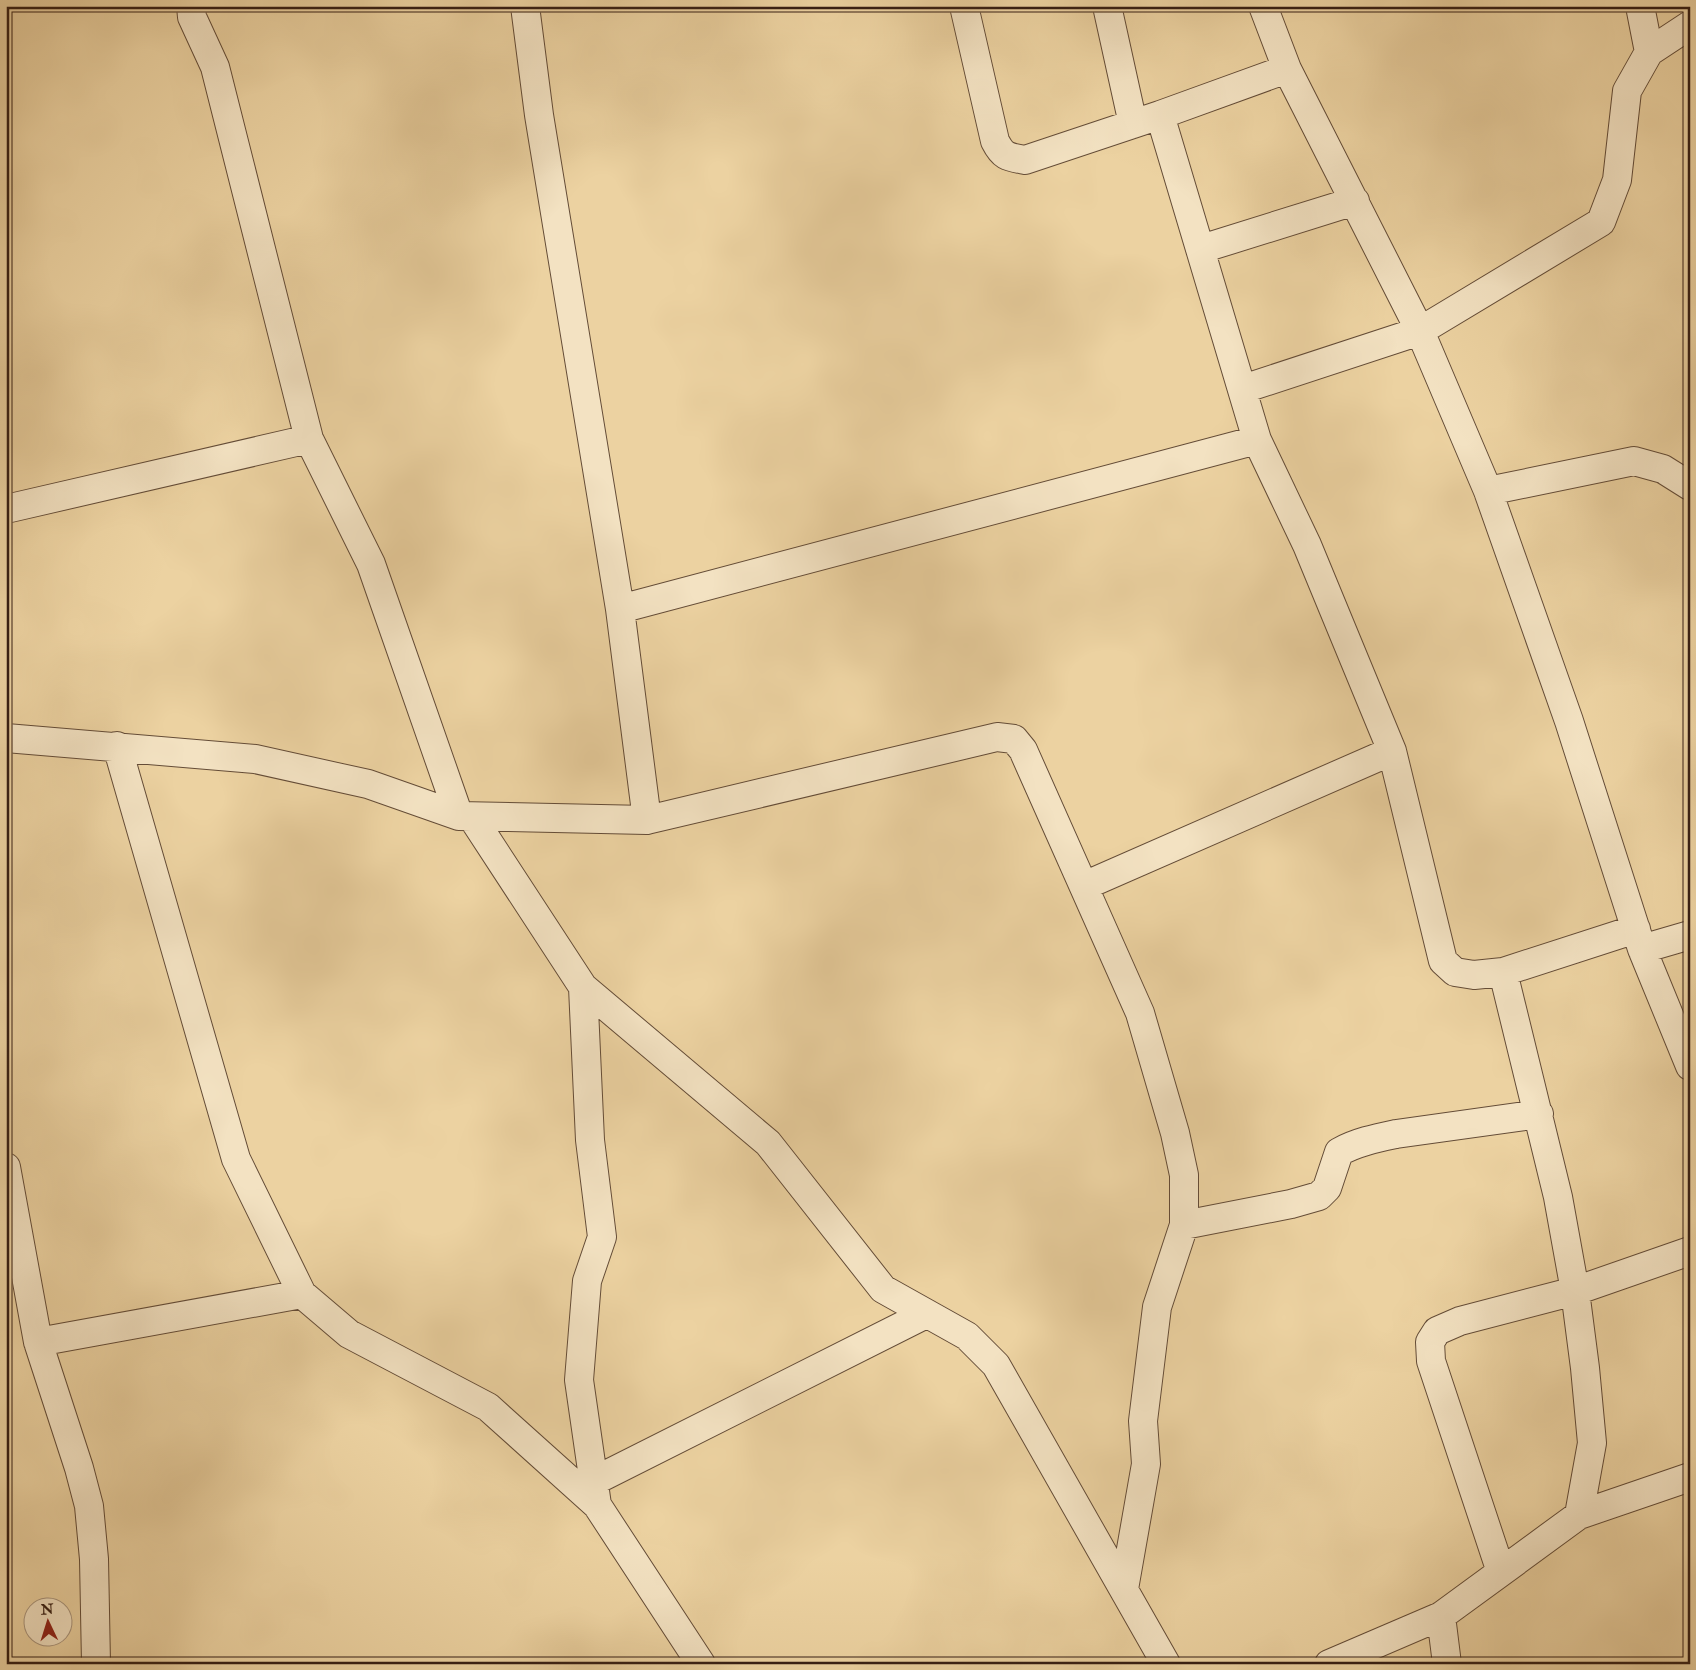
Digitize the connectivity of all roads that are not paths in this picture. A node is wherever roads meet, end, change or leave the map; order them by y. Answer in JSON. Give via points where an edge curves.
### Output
{"nodes":[{"id":1,"x":190,"y":6,"type":"edge"},
{"id":2,"x":525,"y":6,"type":"edge"},
{"id":3,"x":964,"y":6,"type":"edge"},
{"id":4,"x":1107,"y":6,"type":"edge"},
{"id":5,"x":1263,"y":6,"type":"edge"},
{"id":6,"x":1640,"y":6,"type":"edge"},
{"id":7,"x":1690,"y":25,"type":"edge"},
{"id":8,"x":1649,"y":52,"type":"junction"},
{"id":9,"x":1287,"y":69,"type":"junction"},
{"id":10,"x":1160,"y":115,"type":"junction"},
{"id":11,"x":1133,"y":124,"type":"junction"},
{"id":12,"x":1355,"y":201,"type":"junction"},
{"id":13,"x":1201,"y":248,"type":"junction"},
{"id":14,"x":1420,"y":330,"type":"junction"},
{"id":15,"x":1242,"y":390,"type":"junction"},
{"id":16,"x":309,"y":438,"type":"junction"},
{"id":17,"x":1257,"y":440,"type":"junction"},
{"id":18,"x":1690,"y":486,"type":"edge"},
{"id":19,"x":1488,"y":491,"type":"junction"},
{"id":20,"x":6,"y":508,"type":"edge"},
{"id":21,"x":620,"y":609,"type":"junction"},
{"id":22,"x":6,"y":738,"type":"edge"},
{"id":23,"x":117,"y":746,"type":"junction"},
{"id":24,"x":1392,"y":751,"type":"junction"},
{"id":25,"x":465,"y":816,"type":"junction"},
{"id":26,"x":647,"y":820,"type":"junction"},
{"id":27,"x":1084,"y":886,"type":"junction"},
{"id":28,"x":1690,"y":935,"type":"edge"},
{"id":29,"x":1639,"y":939,"type":"junction"},
{"id":30,"x":1503,"y":972,"type":"junction"},
{"id":31,"x":583,"y":987,"type":"junction"},
{"id":32,"x":1690,"y":1066,"type":"edge"},
{"id":33,"x":1539,"y":1114,"type":"junction"},
{"id":34,"x":6,"y":1166,"type":"edge"},
{"id":35,"x":1184,"y":1225,"type":"junction"},
{"id":36,"x":1690,"y":1251,"type":"edge"},
{"id":37,"x":1575,"y":1291,"type":"junction"},
{"id":38,"x":302,"y":1294,"type":"junction"},
{"id":39,"x":926,"y":1314,"type":"junction"},
{"id":40,"x":38,"y":1342,"type":"junction"},
{"id":41,"x":1690,"y":1477,"type":"edge"},
{"id":42,"x":596,"y":1493,"type":"junction"},
{"id":43,"x":1579,"y":1515,"type":"junction"},
{"id":44,"x":1502,"y":1572,"type":"junction"},
{"id":45,"x":1124,"y":1589,"type":"junction"},
{"id":46,"x":1440,"y":1616,"type":"junction"},
{"id":47,"x":691,"y":1661,"type":"edge"},
{"id":48,"x":96,"y":1664,"type":"edge"},
{"id":49,"x":1166,"y":1664,"type":"edge"},
{"id":50,"x":1329,"y":1664,"type":"edge"},
{"id":51,"x":1447,"y":1664,"type":"edge"}],
"edges":[{"from":1,"to":16,"type":"street","via":[[215,66]]},
{"from":2,"to":21,"type":"street","via":[[541,124]]},
{"from":3,"to":11,"type":"street","via":[[995,141],[1008,157],[1025,160]]},
{"from":4,"to":11,"type":"street"},
{"from":5,"to":9,"type":"street"},
{"from":6,"to":8,"type":"street"},
{"from":7,"to":8,"type":"street"},
{"from":8,"to":14,"type":"street","via":[[1627,91],[1617,180],[1601,222]]},
{"from":9,"to":10,"type":"street"},
{"from":9,"to":12,"type":"street"},
{"from":10,"to":11,"type":"street"},
{"from":10,"to":13,"type":"street"},
{"from":12,"to":13,"type":"street"},
{"from":12,"to":14,"type":"street"},
{"from":13,"to":15,"type":"street"},
{"from":14,"to":15,"type":"street"},
{"from":14,"to":19,"type":"street"},
{"from":15,"to":17,"type":"street"},
{"from":16,"to":20,"type":"street"},
{"from":16,"to":25,"type":"street","via":[[370,564]]},
{"from":17,"to":21,"type":"street"},
{"from":17,"to":24,"type":"street","via":[[1307,544]]},
{"from":18,"to":19,"type":"street","via":[[1663,469],[1634,460]]},
{"from":19,"to":29,"type":"street","via":[[1569,722]]},
{"from":21,"to":26,"type":"street"},
{"from":22,"to":23,"type":"street"},
{"from":23,"to":25,"type":"street","via":[[255,759],[368,784]]},
{"from":23,"to":38,"type":"street","via":[[236,1159]]},
{"from":24,"to":27,"type":"street"},
{"from":24,"to":30,"type":"street","via":[[1443,961],[1455,972],[1474,975]]},
{"from":25,"to":26,"type":"street"},
{"from":25,"to":31,"type":"street"},
{"from":26,"to":27,"type":"street","via":[[997,737],[1014,739],[1023,750]]},
{"from":27,"to":35,"type":"street","via":[[1140,1013],[1176,1133],[1184,1175]]},
{"from":28,"to":29,"type":"street"},
{"from":29,"to":30,"type":"street"},
{"from":29,"to":32,"type":"street"},
{"from":30,"to":33,"type":"street"},
{"from":31,"to":39,"type":"street","via":[[768,1143],[883,1289]]},
{"from":31,"to":42,"type":"street","via":[[590,1140],[602,1237],[588,1281],[579,1380]]},
{"from":33,"to":35,"type":"street","via":[[1396,1134],[1349,1146],[1339,1152],[1327,1188],[1319,1196]]},
{"from":33,"to":37,"type":"street"},
{"from":34,"to":40,"type":"street"},
{"from":35,"to":45,"type":"street","via":[[1157,1307],[1143,1421],[1146,1464]]},
{"from":36,"to":37,"type":"street"},
{"from":37,"to":43,"type":"street","via":[[1592,1443]]},
{"from":37,"to":44,"type":"street","via":[[1460,1321],[1437,1331],[1430,1342],[1430,1361]]},
{"from":38,"to":40,"type":"street"},
{"from":38,"to":42,"type":"street","via":[[349,1334],[488,1407]]},
{"from":39,"to":42,"type":"street"},
{"from":39,"to":45,"type":"street","via":[[967,1336],[996,1364]]},
{"from":40,"to":48,"type":"street","via":[[89,1506],[94,1559]]},
{"from":41,"to":43,"type":"street"},
{"from":42,"to":47,"type":"street"},
{"from":43,"to":44,"type":"street"},
{"from":44,"to":46,"type":"street"},
{"from":45,"to":49,"type":"street"},
{"from":46,"to":50,"type":"street"},
{"from":46,"to":51,"type":"street"}]}
